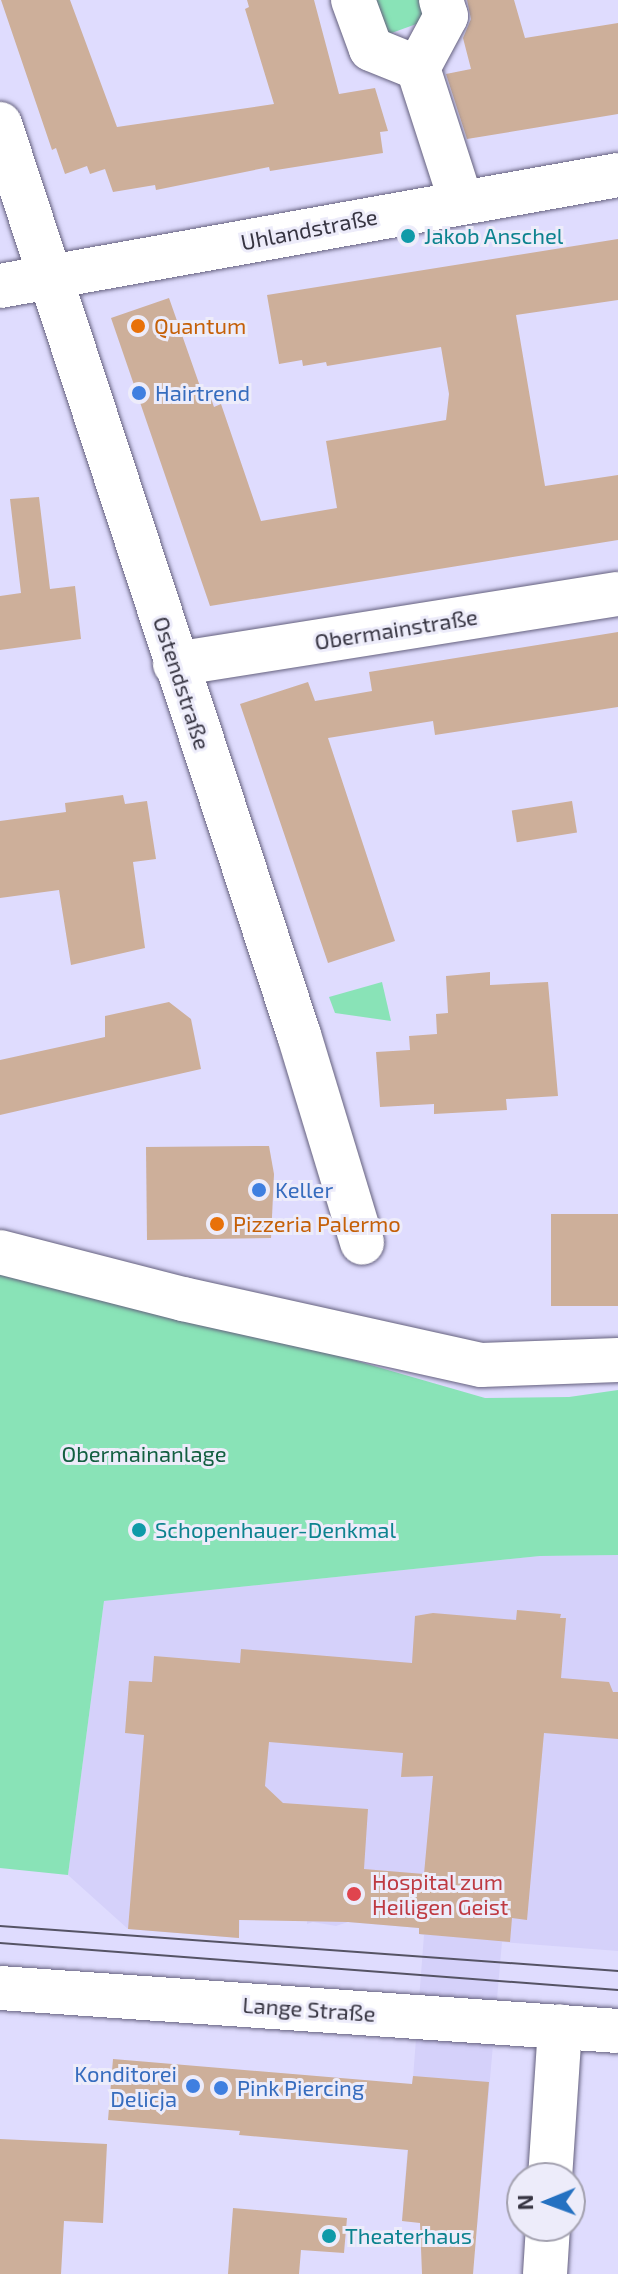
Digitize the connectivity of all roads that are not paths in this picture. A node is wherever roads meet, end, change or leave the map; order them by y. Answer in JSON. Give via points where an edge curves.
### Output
{"nodes":[{"id":1,"x":353,"y":0,"type":"edge"},
{"id":2,"x":441,"y":0,"type":"edge"},
{"id":3,"x":418,"y":68,"type":"junction"},
{"id":4,"x":0,"y":124,"type":"edge"},
{"id":5,"x":618,"y":175,"type":"edge"},
{"id":6,"x":461,"y":201,"type":"junction"},
{"id":7,"x":50,"y":277,"type":"junction"},
{"id":8,"x":0,"y":286,"type":"edge"},
{"id":9,"x":618,"y":594,"type":"edge"},
{"id":10,"x":175,"y":664,"type":"junction"},
{"id":11,"x":362,"y":1243,"type":"dead end"},
{"id":12,"x":0,"y":1252,"type":"edge"},
{"id":13,"x":618,"y":1360,"type":"edge"},
{"id":14,"x":0,"y":1988,"type":"edge"},
{"id":15,"x":560,"y":2026,"type":"junction"},
{"id":16,"x":618,"y":2031,"type":"edge"},
{"id":17,"x":551,"y":2162,"type":"edge"},
{"id":18,"x":547,"y":2242,"type":"edge"},
{"id":19,"x":545,"y":2274,"type":"edge"}],
"edges":[{"from":1,"to":3,"type":"street","via":[[371,49]]},
{"from":2,"to":3,"type":"street","via":[[446,16]]},
{"from":3,"to":6,"type":"street"},
{"from":4,"to":7,"type":"street","name":"Ostendstraße"},
{"from":5,"to":6,"type":"street","name":"Uhlandstraße"},
{"from":6,"to":7,"type":"street","name":"Uhlandstraße"},
{"from":7,"to":8,"type":"street","name":"Uhlandstraße"},
{"from":7,"to":10,"type":"street","name":"Ostendstraße"},
{"from":9,"to":10,"type":"street","name":"Obermainstraße"},
{"from":10,"to":11,"type":"street","name":"Ostendstraße"},
{"from":12,"to":13,"type":"street","via":[[481,1365]]},
{"from":14,"to":15,"type":"street","name":"Lange Straße"},
{"from":15,"to":16,"type":"street","name":"Lange Straße"},
{"from":15,"to":17,"type":"street"},
{"from":18,"to":19,"type":"street"}]}
